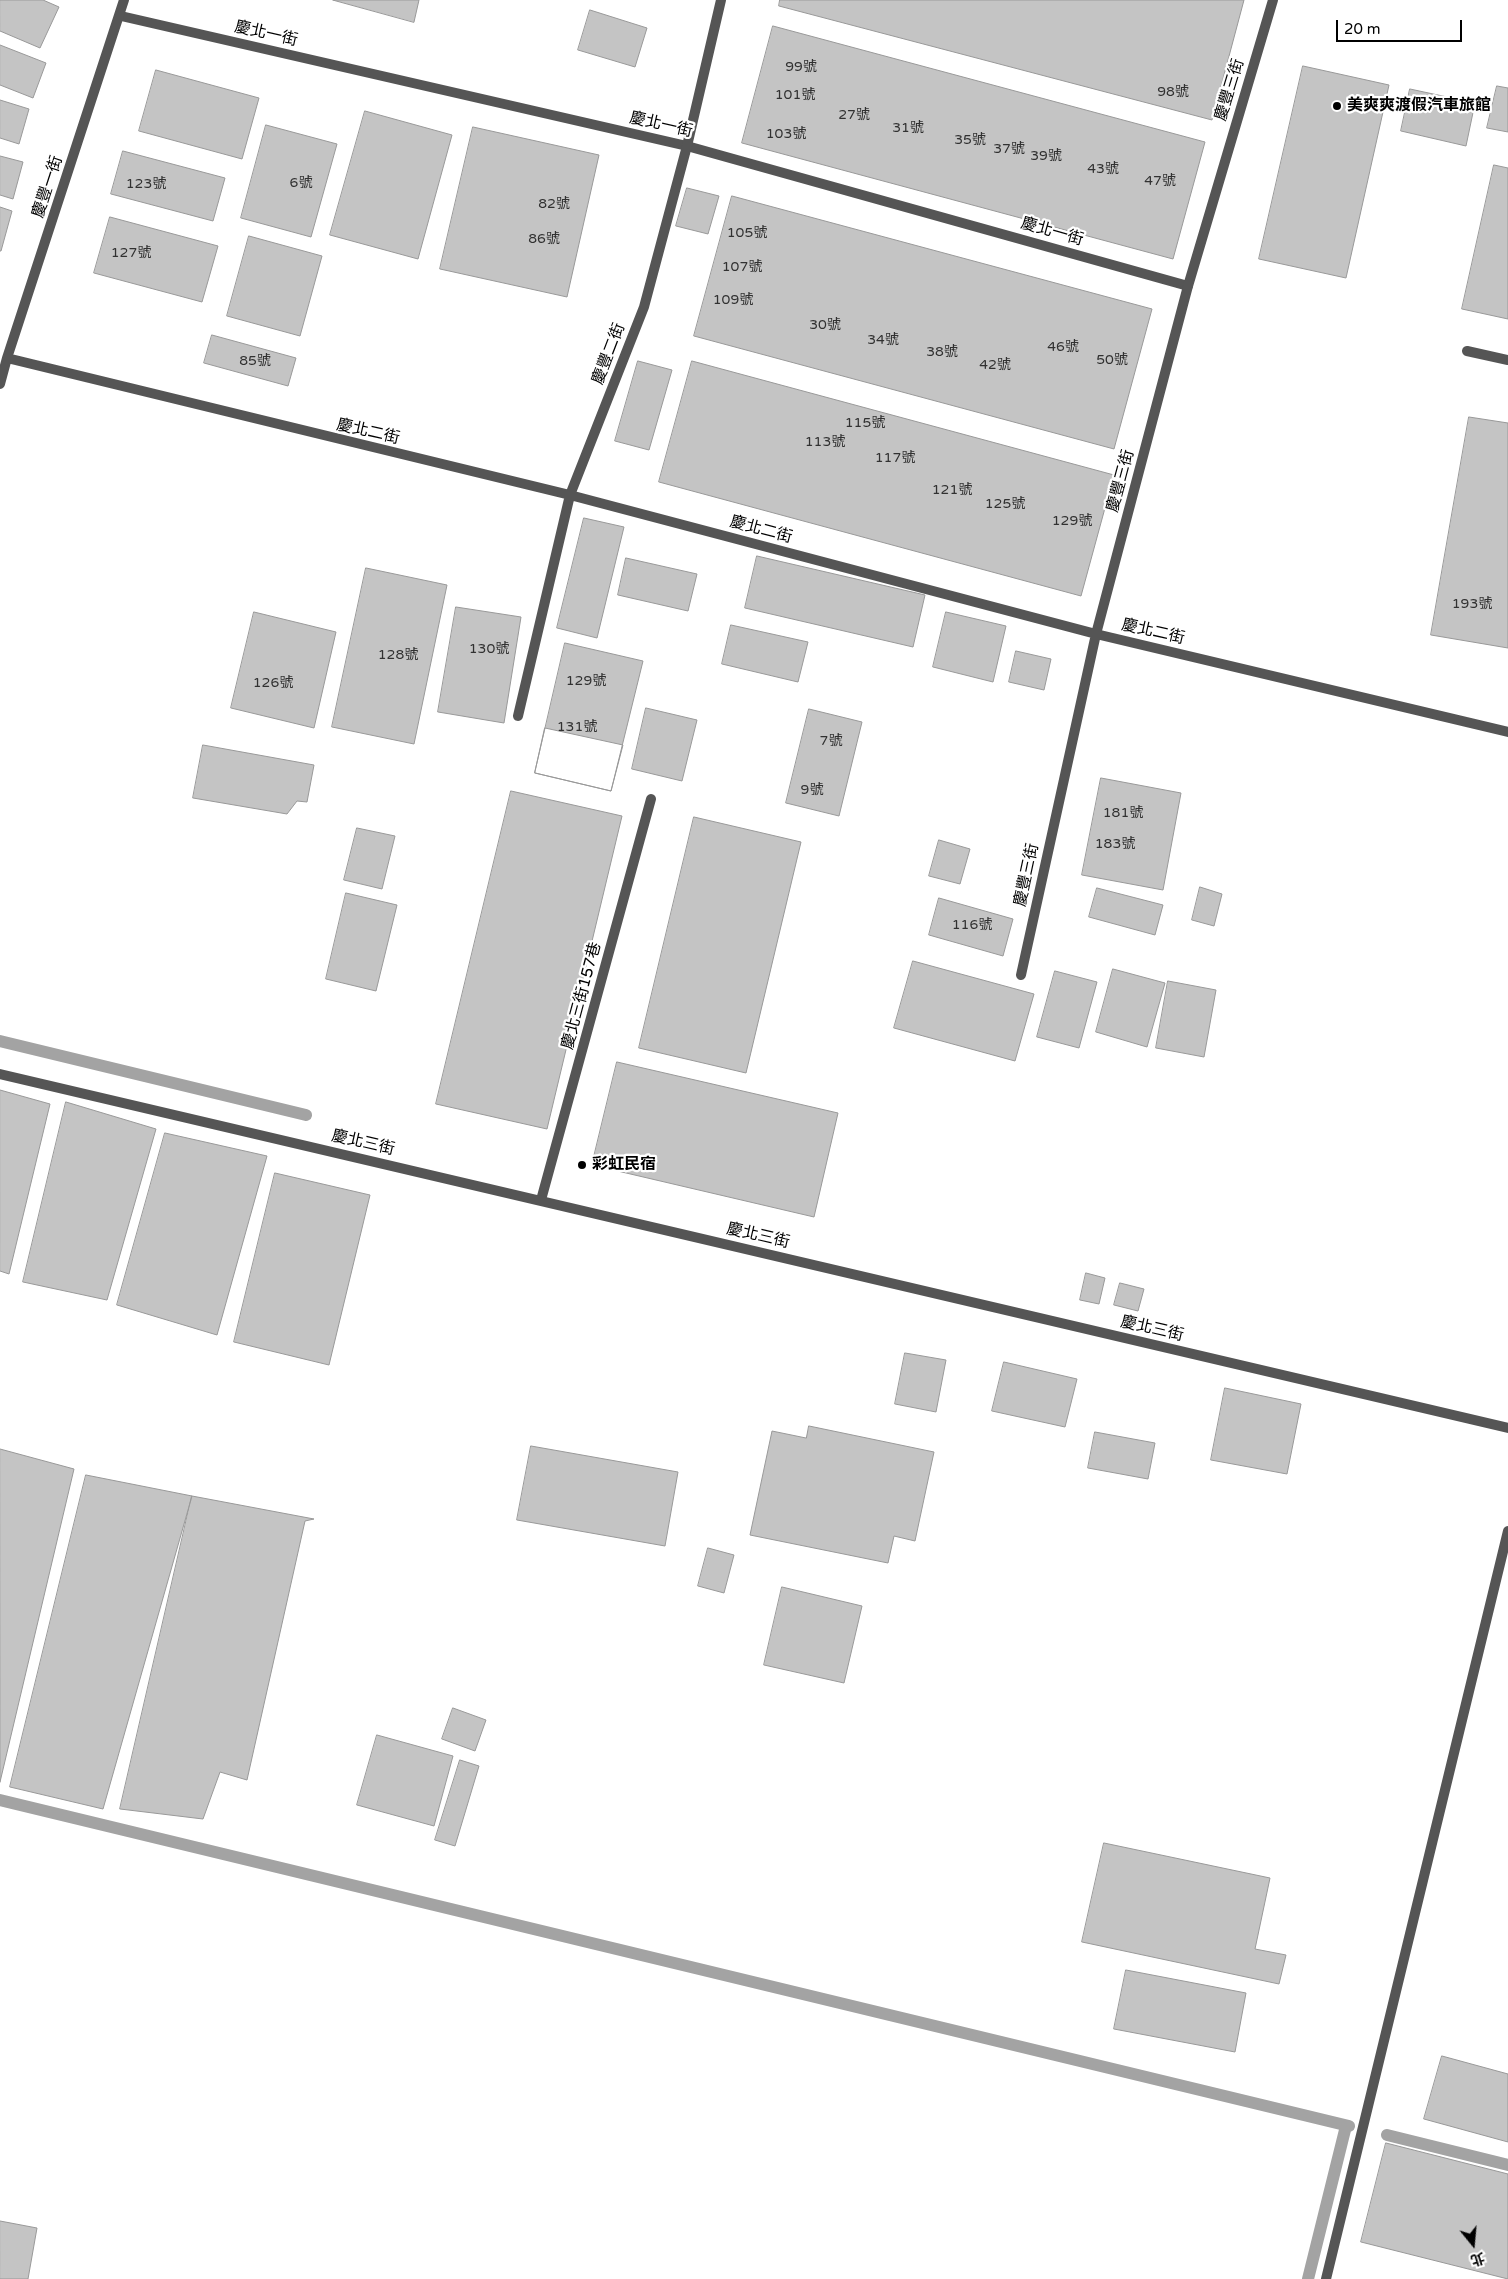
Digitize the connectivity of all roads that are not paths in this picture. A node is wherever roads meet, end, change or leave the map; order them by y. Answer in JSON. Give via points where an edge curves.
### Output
{"nodes":[{"id":1,"x":124,"y":0,"type":"edge"},
{"id":2,"x":721,"y":0,"type":"edge"},
{"id":3,"x":1273,"y":0,"type":"edge"},
{"id":4,"x":120,"y":16,"type":"junction"},
{"id":5,"x":687,"y":146,"type":"junction"},
{"id":6,"x":1188,"y":286,"type":"junction"},
{"id":7,"x":1467,"y":351,"type":"dead end"},
{"id":8,"x":7,"y":358,"type":"junction"},
{"id":9,"x":1508,"y":360,"type":"edge"},
{"id":10,"x":0,"y":384,"type":"edge"},
{"id":11,"x":570,"y":495,"type":"junction"},
{"id":12,"x":1096,"y":634,"type":"junction"},
{"id":13,"x":518,"y":716,"type":"dead end"},
{"id":14,"x":1508,"y":732,"type":"edge"},
{"id":15,"x":651,"y":799,"type":"dead end"},
{"id":16,"x":1021,"y":975,"type":"dead end"},
{"id":17,"x":0,"y":1074,"type":"edge"},
{"id":18,"x":541,"y":1200,"type":"junction"},
{"id":19,"x":1508,"y":1428,"type":"edge"},
{"id":20,"x":1508,"y":1531,"type":"edge"},
{"id":21,"x":1326,"y":2279,"type":"edge"}],
"edges":[{"from":1,"to":4,"type":"street","name":"慶豐一街"},
{"from":2,"to":5,"type":"street","name":"慶豐二街"},
{"from":3,"to":6,"type":"street","name":"慶豐三街"},
{"from":4,"to":5,"type":"street","name":"慶北一街"},
{"from":4,"to":8,"type":"street","name":"慶豐一街"},
{"from":5,"to":6,"type":"street","name":"慶北一街"},
{"from":5,"to":11,"type":"street","name":"慶豐二街","via":[[644,307]]},
{"from":6,"to":12,"type":"street","name":"慶豐三街"},
{"from":7,"to":9,"type":"street"},
{"from":8,"to":10,"type":"street","name":"慶豐一街"},
{"from":8,"to":11,"type":"street","name":"慶北二街"},
{"from":11,"to":12,"type":"street","name":"慶北二街"},
{"from":11,"to":13,"type":"street","name":"慶豐二街"},
{"from":12,"to":14,"type":"street","name":"慶北二街"},
{"from":12,"to":16,"type":"street","name":"慶豐三街"},
{"from":15,"to":18,"type":"street","name":"慶北三街157巷"},
{"from":17,"to":18,"type":"street","name":"慶北三街"},
{"from":18,"to":19,"type":"street","name":"慶北三街"},
{"from":20,"to":21,"type":"street"}]}
